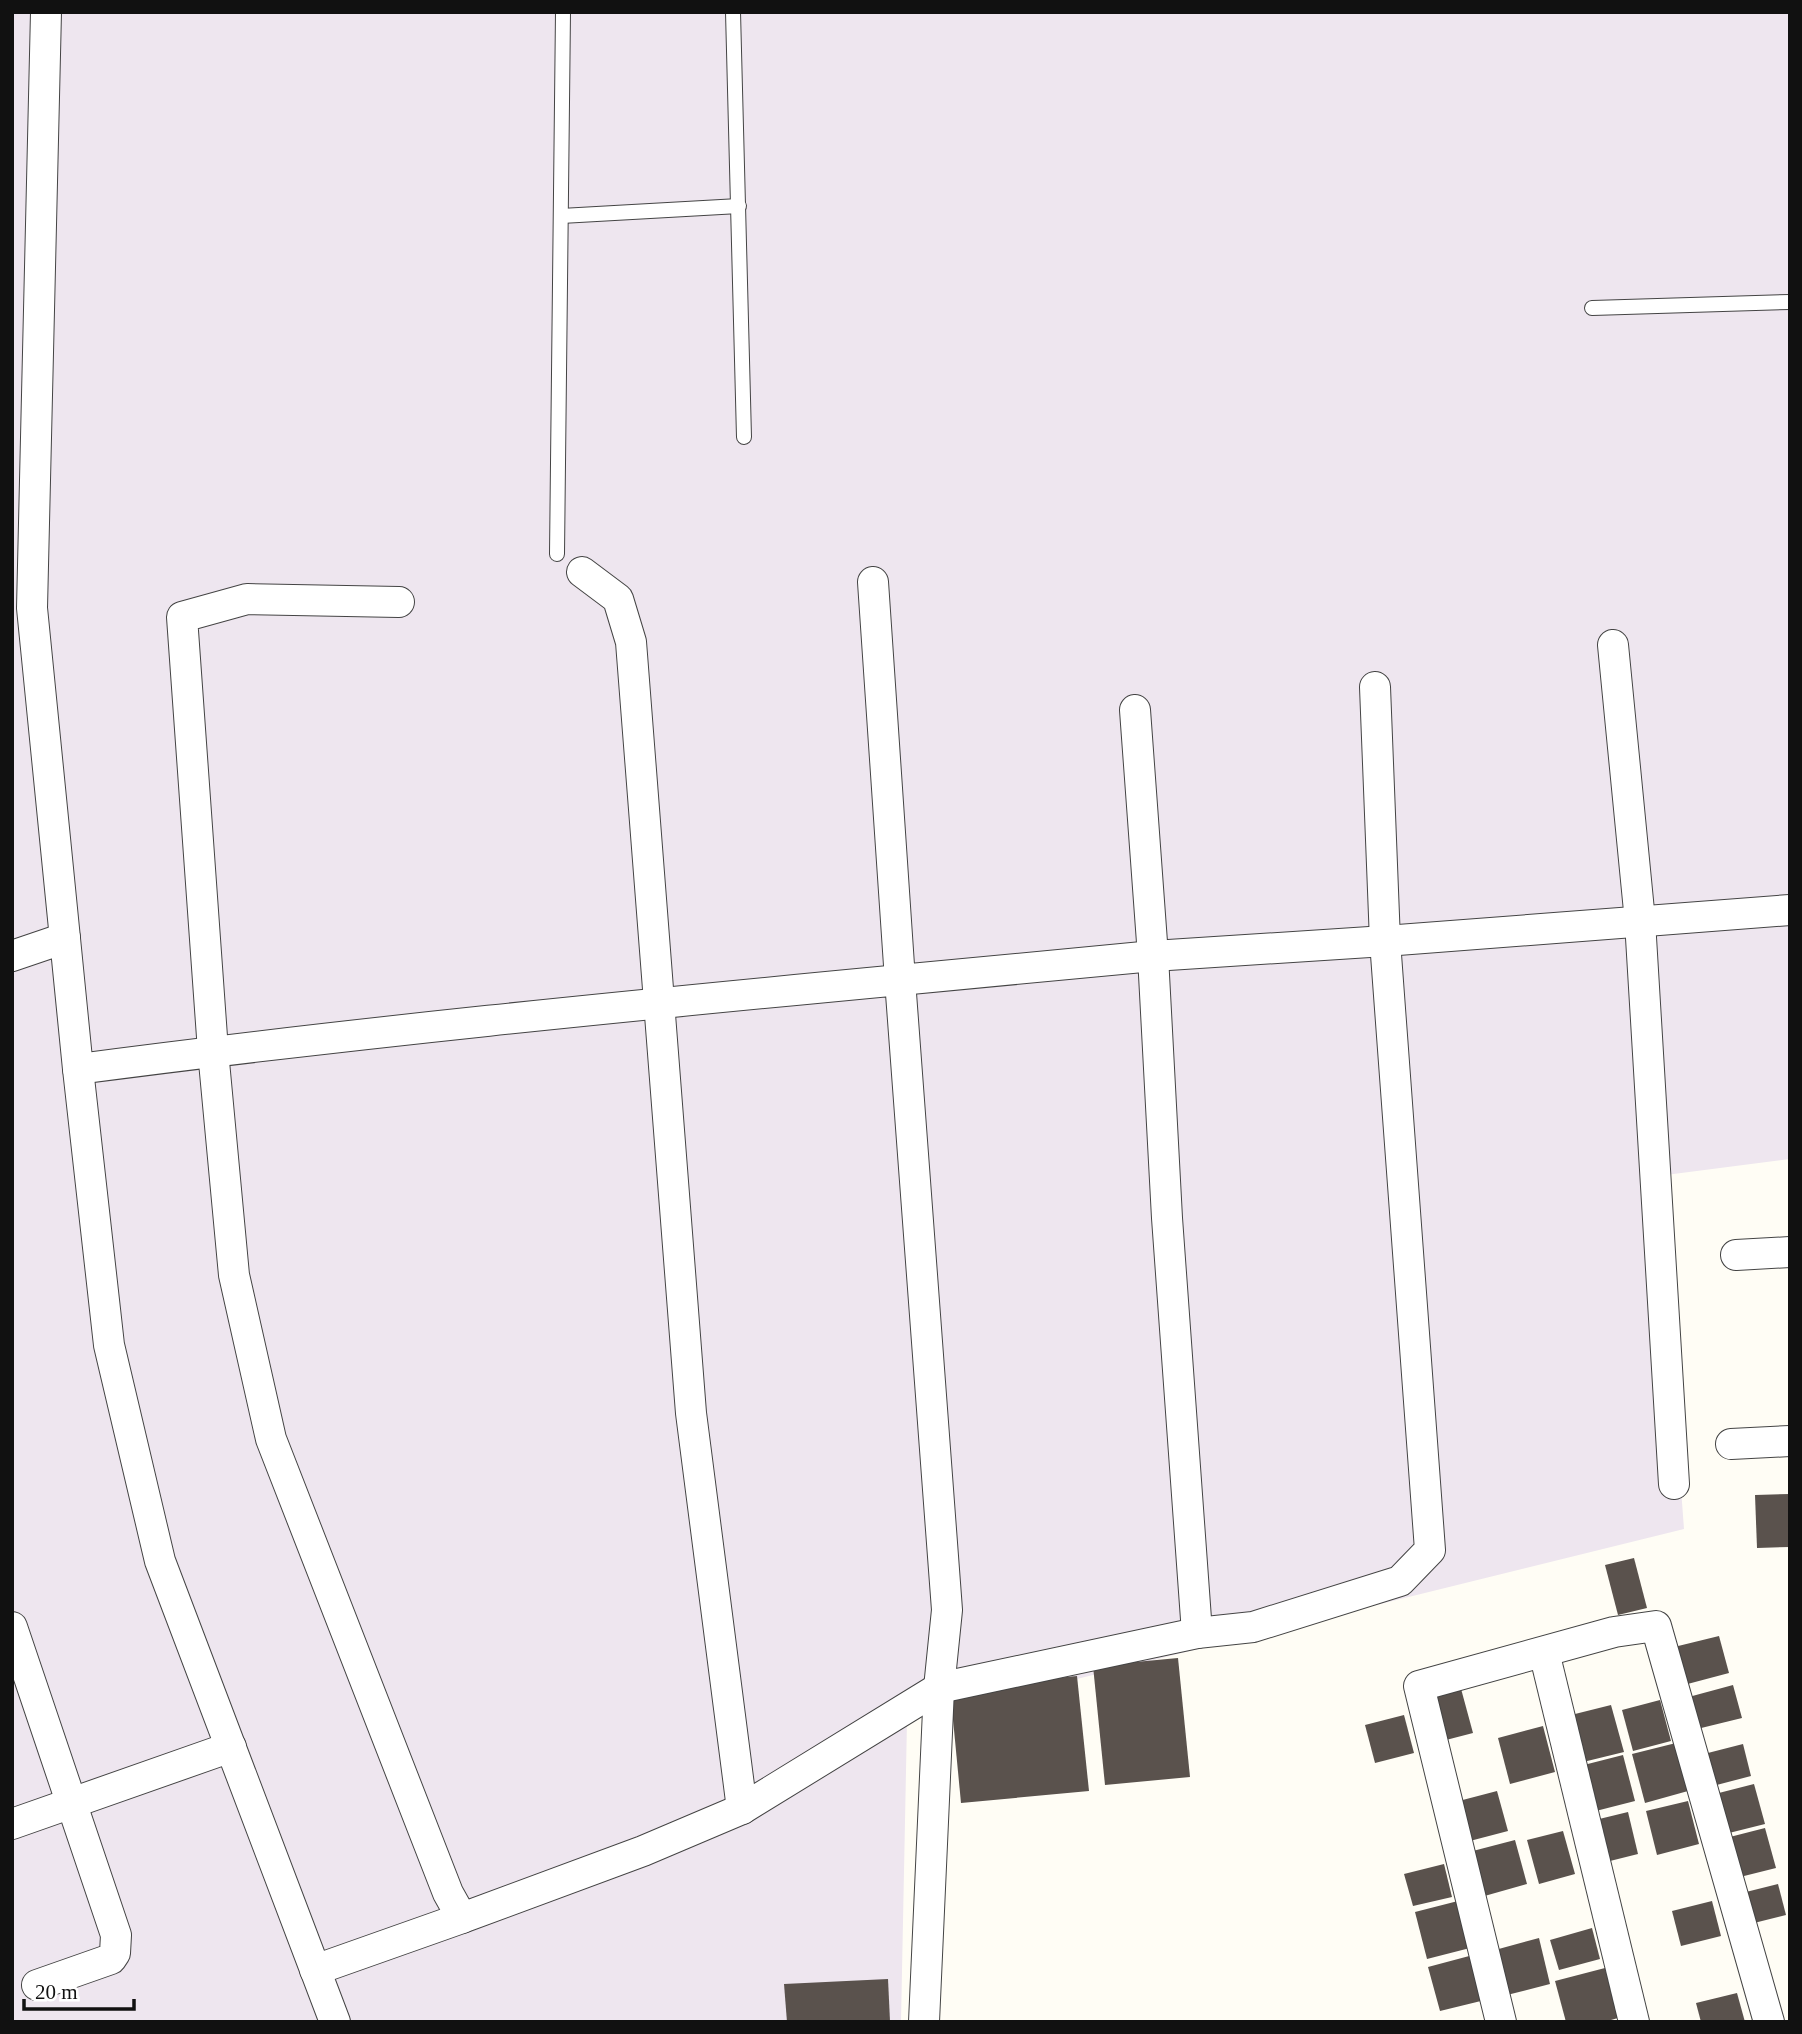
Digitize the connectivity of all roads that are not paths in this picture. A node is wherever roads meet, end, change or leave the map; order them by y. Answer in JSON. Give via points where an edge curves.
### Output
{"nodes":[{"id":1,"x":46,"y":12,"type":"edge"},
{"id":2,"x":563,"y":12,"type":"edge"},
{"id":3,"x":733,"y":12,"type":"edge"},
{"id":4,"x":739,"y":206,"type":"junction"},
{"id":5,"x":561,"y":216,"type":"junction"},
{"id":6,"x":1790,"y":302,"type":"edge"},
{"id":7,"x":1592,"y":308,"type":"dead end"},
{"id":8,"x":744,"y":437,"type":"dead end"},
{"id":9,"x":557,"y":554,"type":"dead end"},
{"id":10,"x":582,"y":572,"type":"dead end"},
{"id":11,"x":873,"y":582,"type":"dead end"},
{"id":12,"x":399,"y":602,"type":"dead end"},
{"id":13,"x":22,"y":609,"type":"edge"},
{"id":14,"x":1613,"y":645,"type":"dead end"},
{"id":15,"x":1375,"y":687,"type":"dead end"},
{"id":16,"x":1135,"y":710,"type":"dead end"},
{"id":17,"x":1790,"y":909,"type":"edge"},
{"id":18,"x":1640,"y":921,"type":"junction"},
{"id":19,"x":65,"y":938,"type":"junction"},
{"id":20,"x":1385,"y":941,"type":"junction"},
{"id":21,"x":12,"y":956,"type":"edge"},
{"id":22,"x":1153,"y":956,"type":"junction"},
{"id":23,"x":900,"y":980,"type":"junction"},
{"id":24,"x":658,"y":1003,"type":"junction"},
{"id":25,"x":213,"y":1051,"type":"junction"},
{"id":26,"x":78,"y":1069,"type":"junction"},
{"id":27,"x":1790,"y":1252,"type":"edge"},
{"id":28,"x":1735,"y":1255,"type":"dead end"},
{"id":29,"x":1790,"y":1441,"type":"edge"},
{"id":30,"x":1731,"y":1444,"type":"dead end"},
{"id":31,"x":1674,"y":1484,"type":"dead end"},
{"id":32,"x":1197,"y":1633,"type":"junction"},
{"id":33,"x":14,"y":1640,"type":"edge"},
{"id":34,"x":1544,"y":1652,"type":"junction"},
{"id":35,"x":939,"y":1688,"type":"junction"},
{"id":36,"x":231,"y":1747,"type":"junction"},
{"id":37,"x":72,"y":1802,"type":"junction"},
{"id":38,"x":742,"y":1809,"type":"junction"},
{"id":39,"x":12,"y":1824,"type":"edge"},
{"id":40,"x":461,"y":1918,"type":"junction"},
{"id":41,"x":316,"y":1970,"type":"junction"},
{"id":42,"x":37,"y":1985,"type":"dead end"},
{"id":43,"x":335,"y":2022,"type":"edge"},
{"id":44,"x":924,"y":2022,"type":"edge"},
{"id":45,"x":1501,"y":2022,"type":"edge"},
{"id":46,"x":1634,"y":2022,"type":"edge"},
{"id":47,"x":1769,"y":2022,"type":"edge"}],
"edges":[{"from":1,"to":13,"type":"street"},
{"from":2,"to":5,"type":"lane"},
{"from":3,"to":4,"type":"lane"},
{"from":4,"to":5,"type":"lane"},
{"from":4,"to":8,"type":"lane"},
{"from":5,"to":9,"type":"lane"},
{"from":6,"to":7,"type":"lane"},
{"from":10,"to":24,"type":"street","via":[[618,599],[631,642]]},
{"from":11,"to":23,"type":"street"},
{"from":12,"to":25,"type":"street","via":[[247,599],[182,617]]},
{"from":13,"to":19,"type":"street"},
{"from":14,"to":18,"type":"street"},
{"from":15,"to":20,"type":"street"},
{"from":16,"to":22,"type":"street"},
{"from":17,"to":18,"type":"street"},
{"from":18,"to":20,"type":"street"},
{"from":18,"to":31,"type":"street"},
{"from":19,"to":21,"type":"street"},
{"from":19,"to":26,"type":"street"},
{"from":20,"to":22,"type":"street"},
{"from":20,"to":32,"type":"street","via":[[1430,1549],[1399,1581],[1253,1627]]},
{"from":22,"to":23,"type":"street"},
{"from":22,"to":32,"type":"street"},
{"from":23,"to":24,"type":"street"},
{"from":23,"to":35,"type":"street","via":[[947,1610]]},
{"from":24,"to":25,"type":"street"},
{"from":24,"to":38,"type":"street","via":[[691,1413]]},
{"from":25,"to":26,"type":"street"},
{"from":25,"to":40,"type":"street","via":[[234,1275],[271,1439]]},
{"from":26,"to":36,"type":"street","via":[[108,1345],[160,1561]]},
{"from":27,"to":28,"type":"street"},
{"from":29,"to":30,"type":"street"},
{"from":32,"to":35,"type":"street"},
{"from":33,"to":37,"type":"street"},
{"from":34,"to":45,"type":"street","via":[[1419,1686]]},
{"from":34,"to":46,"type":"street"},
{"from":34,"to":47,"type":"street","via":[[1614,1632],[1656,1626]]},
{"from":35,"to":38,"type":"street"},
{"from":35,"to":44,"type":"street"},
{"from":36,"to":37,"type":"street"},
{"from":36,"to":41,"type":"street"},
{"from":37,"to":39,"type":"street"},
{"from":37,"to":42,"type":"street","via":[[116,1935],[115,1953],[111,1959]]},
{"from":38,"to":40,"type":"street"},
{"from":40,"to":41,"type":"street"},
{"from":41,"to":43,"type":"street"}]}
